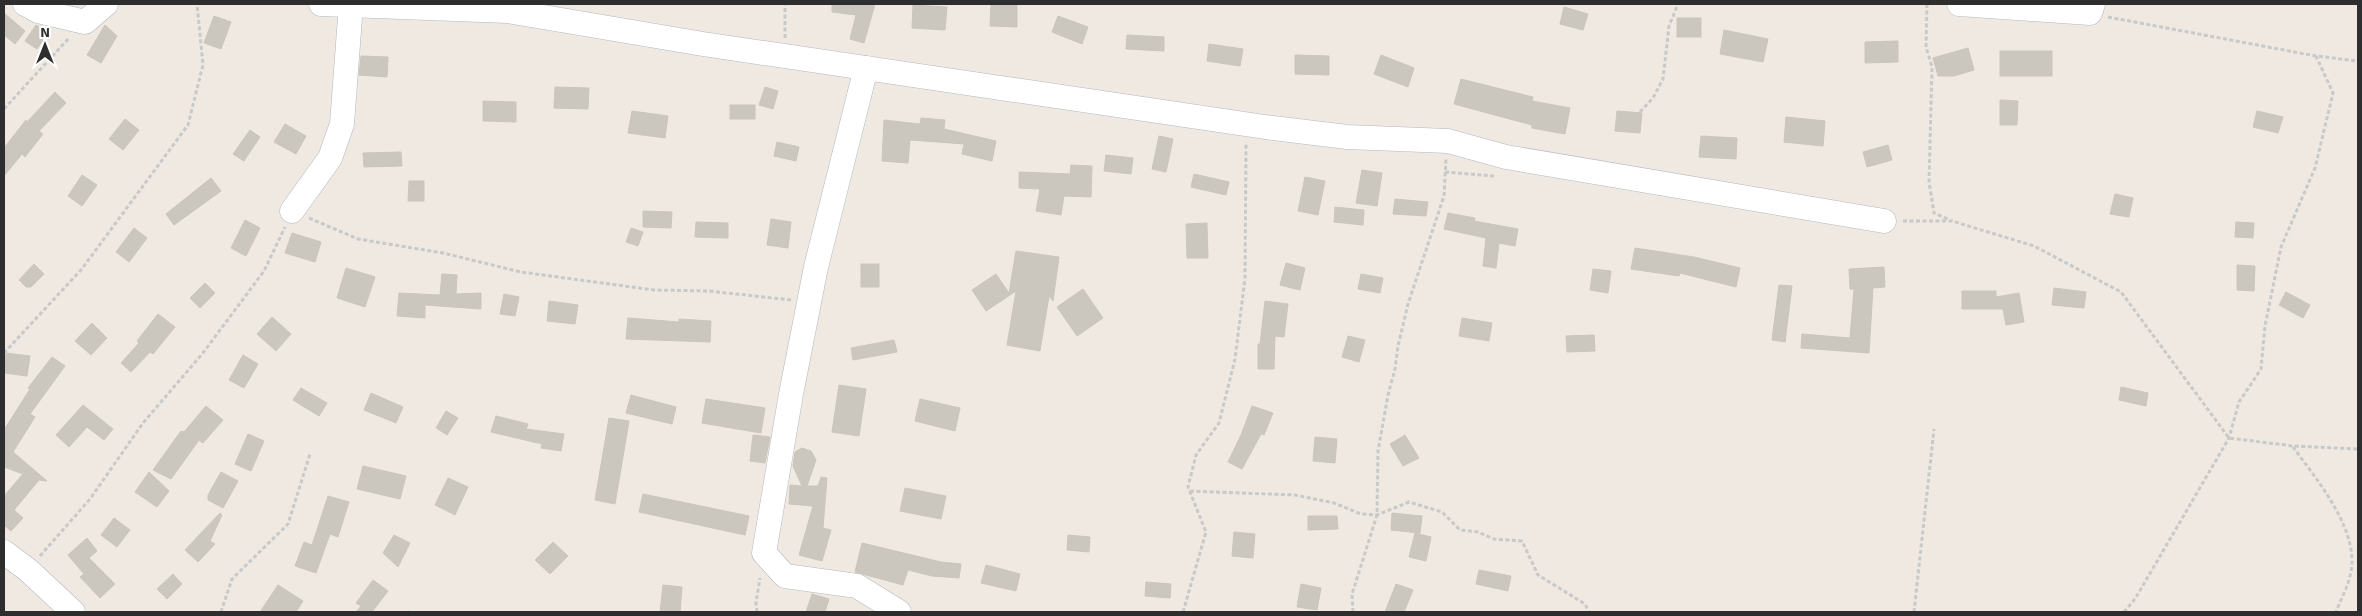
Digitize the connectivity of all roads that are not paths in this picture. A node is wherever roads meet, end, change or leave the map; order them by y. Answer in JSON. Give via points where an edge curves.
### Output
{"nodes":[{"id":1,"x":24,"y":4,"type":"edge"},
{"id":2,"x":106,"y":4,"type":"edge"},
{"id":3,"x":321,"y":4,"type":"edge"},
{"id":4,"x":351,"y":4,"type":"edge"},
{"id":5,"x":1959,"y":4,"type":"edge"},
{"id":6,"x":2092,"y":8,"type":"edge"},
{"id":7,"x":866,"y":68,"type":"junction"},
{"id":8,"x":292,"y":211,"type":"road end"},
{"id":9,"x":1884,"y":221,"type":"road end"},
{"id":10,"x":4,"y":552,"type":"edge"},
{"id":11,"x":73,"y":612,"type":"edge"},
{"id":12,"x":899,"y":612,"type":"edge"}],
"edges":[{"from":1,"to":2,"type":"street","via":[[85,22]]},
{"from":3,"to":4,"type":"street"},
{"from":4,"to":7,"type":"street","via":[[508,11]]},
{"from":4,"to":8,"type":"street","via":[[342,124],[330,158]]},
{"from":5,"to":6,"type":"street"},
{"from":7,"to":9,"type":"street","via":[[1347,138],[1448,141],[1506,157]]},
{"from":7,"to":12,"type":"street","via":[[810,299],[764,553],[785,576],[857,586]]},
{"from":10,"to":11,"type":"street"}]}
